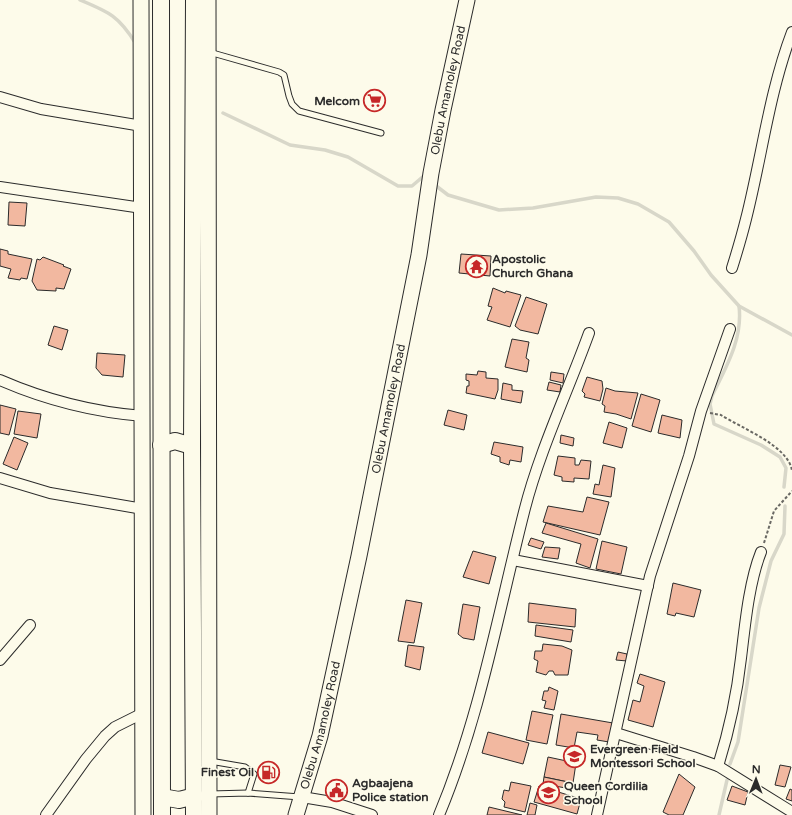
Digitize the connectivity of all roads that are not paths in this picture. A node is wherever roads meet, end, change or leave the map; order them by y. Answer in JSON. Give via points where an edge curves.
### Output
{"nodes":[{"id":1,"x":141,"y":0,"type":"edge"},
{"id":2,"x":161,"y":0,"type":"edge"},
{"id":3,"x":194,"y":0,"type":"edge"},
{"id":4,"x":208,"y":0,"type":"edge"},
{"id":5,"x":467,"y":0,"type":"edge"},
{"id":6,"x":792,"y":32,"type":"edge"},
{"id":7,"x":208,"y":52,"type":"junction"},
{"id":8,"x":0,"y":97,"type":"edge"},
{"id":9,"x":142,"y":126,"type":"junction"},
{"id":10,"x":381,"y":133,"type":"dead end"},
{"id":11,"x":0,"y":187,"type":"edge"},
{"id":12,"x":142,"y":208,"type":"junction"},
{"id":13,"x":732,"y":268,"type":"dead end"},
{"id":14,"x":730,"y":329,"type":"dead end"},
{"id":15,"x":589,"y":333,"type":"dead end"},
{"id":16,"x":0,"y":380,"type":"edge"},
{"id":17,"x":143,"y":416,"type":"junction"},
{"id":18,"x":161,"y":445,"type":"junction"},
{"id":19,"x":192,"y":446,"type":"junction"},
{"id":20,"x":0,"y":478,"type":"edge"},
{"id":21,"x":143,"y":509,"type":"junction"},
{"id":22,"x":761,"y":552,"type":"road end"},
{"id":23,"x":513,"y":560,"type":"junction"},
{"id":24,"x":648,"y":586,"type":"junction"},
{"id":25,"x":30,"y":625,"type":"dead end"},
{"id":26,"x":0,"y":660,"type":"edge"},
{"id":27,"x":143,"y":713,"type":"junction"},
{"id":28,"x":616,"y":733,"type":"junction"},
{"id":29,"x":209,"y":761,"type":"junction"},
{"id":30,"x":718,"y":766,"type":"junction"},
{"id":31,"x":248,"y":793,"type":"junction"},
{"id":32,"x":202,"y":795,"type":"junction"},
{"id":33,"x":162,"y":796,"type":"junction"},
{"id":34,"x":302,"y":797,"type":"junction"},
{"id":35,"x":792,"y":812,"type":"edge"},
{"id":36,"x":46,"y":815,"type":"edge"},
{"id":37,"x":143,"y":815,"type":"edge"},
{"id":38,"x":162,"y":815,"type":"edge"},
{"id":39,"x":194,"y":815,"type":"edge"},
{"id":40,"x":209,"y":815,"type":"edge"},
{"id":41,"x":296,"y":815,"type":"edge"},
{"id":42,"x":372,"y":815,"type":"edge"},
{"id":43,"x":439,"y":815,"type":"edge"},
{"id":44,"x":597,"y":815,"type":"edge"}],
"edges":[{"from":1,"to":9,"type":"street"},
{"from":2,"to":18,"type":"main road"},
{"from":3,"to":19,"type":"main road"},
{"from":4,"to":7,"type":"street"},
{"from":5,"to":34,"type":"street","name":"Olebu Amamoley Road","via":[[442,117],[419,255],[359,556],[320,736]]},
{"from":6,"to":13,"type":"street","via":[[778,73],[746,218]]},
{"from":7,"to":10,"type":"lane","via":[[284,75],[292,104],[304,114]]},
{"from":7,"to":29,"type":"street"},
{"from":8,"to":9,"type":"street","via":[[41,109]]},
{"from":9,"to":12,"type":"street"},
{"from":11,"to":12,"type":"street"},
{"from":12,"to":17,"type":"street"},
{"from":14,"to":24,"type":"street","via":[[701,411]]},
{"from":15,"to":23,"type":"street","via":[[531,489]]},
{"from":16,"to":17,"type":"street","via":[[66,404],[115,414]]},
{"from":17,"to":21,"type":"street"},
{"from":18,"to":19,"type":"main road","via":[[175,441]]},
{"from":18,"to":33,"type":"main road"},
{"from":19,"to":32,"type":"main road"},
{"from":20,"to":21,"type":"street","via":[[50,493]]},
{"from":21,"to":27,"type":"street"},
{"from":22,"to":30,"type":"street","via":[[748,604],[726,741]]},
{"from":23,"to":24,"type":"street"},
{"from":23,"to":43,"type":"street","via":[[476,707],[456,774]]},
{"from":24,"to":28,"type":"street"},
{"from":25,"to":26,"type":"street"},
{"from":27,"to":36,"type":"street","via":[[114,727],[105,736]]},
{"from":27,"to":37,"type":"street"},
{"from":28,"to":30,"type":"street"},
{"from":28,"to":44,"type":"street"},
{"from":29,"to":31,"type":"lane","via":[[245,767],[254,774]]},
{"from":29,"to":32,"type":"street"},
{"from":30,"to":35,"type":"street"},
{"from":31,"to":32,"type":"lane"},
{"from":31,"to":34,"type":"lane"},
{"from":32,"to":33,"type":"main road","via":[[179,800]]},
{"from":32,"to":39,"type":"main road"},
{"from":32,"to":40,"type":"street"},
{"from":33,"to":38,"type":"main road"},
{"from":34,"to":41,"type":"street","name":"Olebu Amamoley Road"},
{"from":34,"to":42,"type":"street","via":[[332,802]]}]}
